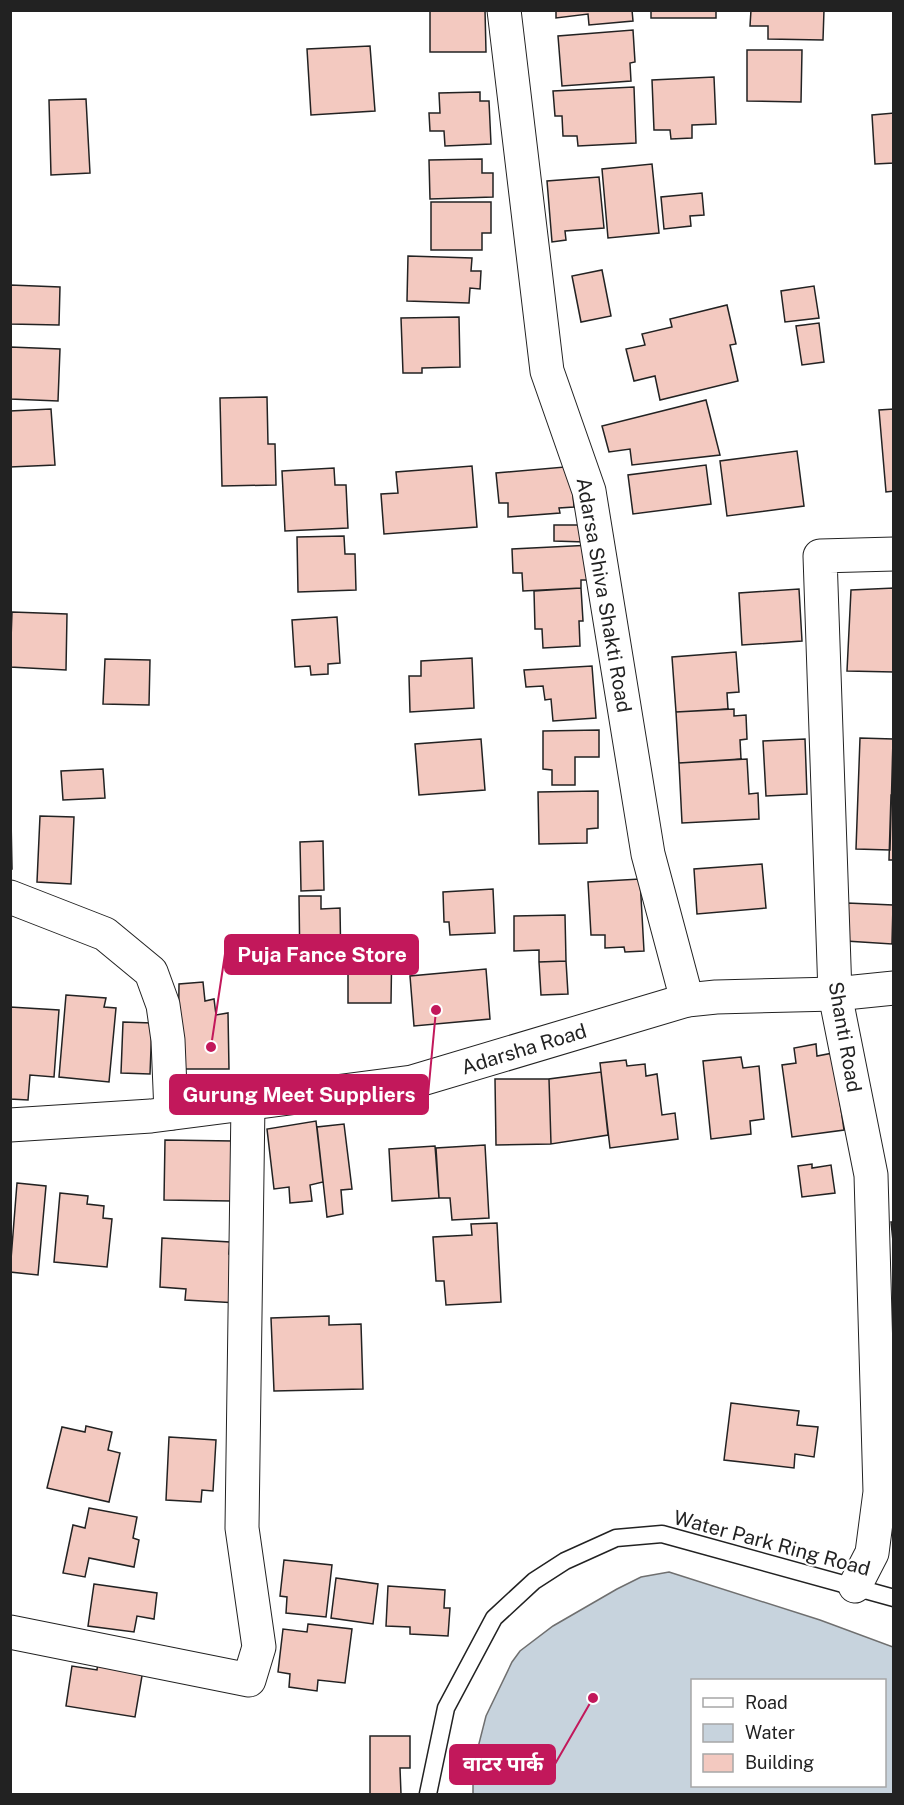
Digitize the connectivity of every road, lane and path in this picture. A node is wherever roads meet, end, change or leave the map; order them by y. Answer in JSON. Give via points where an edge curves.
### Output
{"nodes":[{"id":1,"x":504,"y":10,"type":"edge"},
{"id":2,"x":894,"y":554,"type":"edge"},
{"id":3,"x":10,"y":897,"type":"edge"},
{"id":4,"x":894,"y":988,"type":"edge"},
{"id":5,"x":835,"y":994,"type":"junction"},
{"id":6,"x":687,"y":1000,"type":"junction"},
{"id":7,"x":248,"y":1103,"type":"junction"},
{"id":8,"x":171,"y":1113,"type":"junction"},
{"id":9,"x":10,"y":1125,"type":"edge"},
{"id":10,"x":885,"y":1412,"type":"edge"},
{"id":11,"x":855,"y":1586,"type":"junction"},
{"id":12,"x":894,"y":1598,"type":"edge"},
{"id":13,"x":10,"y":1632,"type":"edge"},
{"id":14,"x":428,"y":1794,"type":"edge"}],
"edges":[{"from":1,"to":6,"type":"street","name":"Adarsa Shiva Shakti Road","via":[[547,371],[589,491],[648,854]]},
{"from":2,"to":5,"type":"street","name":"Shanti Road","via":[[820,556]]},
{"from":3,"to":8,"type":"street","via":[[105,934],[151,972],[163,1005],[168,1040]]},
{"from":4,"to":5,"type":"street","name":"Adarsha Road"},
{"from":5,"to":6,"type":"street","name":"Adarsha Road"},
{"from":5,"to":10,"type":"street","name":"Shanti Road","via":[[871,1175]]},
{"from":6,"to":7,"type":"street","name":"Adarsha Road","via":[[412,1082]]},
{"from":7,"to":8,"type":"street","name":"Adarsha Road"},
{"from":7,"to":13,"type":"street","via":[[242,1528],[259,1647],[249,1680]]},
{"from":8,"to":9,"type":"street","name":"Adarsha Road"},
{"from":10,"to":11,"type":"street","name":"Shanti Road","via":[[872,1553]]},
{"from":11,"to":12,"type":"lane","name":"Water Park Ring Road"},
{"from":11,"to":14,"type":"lane","name":"Water Park Ring Road","via":[[662,1534],[616,1538],[565,1561],[534,1581],[495,1618],[446,1708]]}]}
